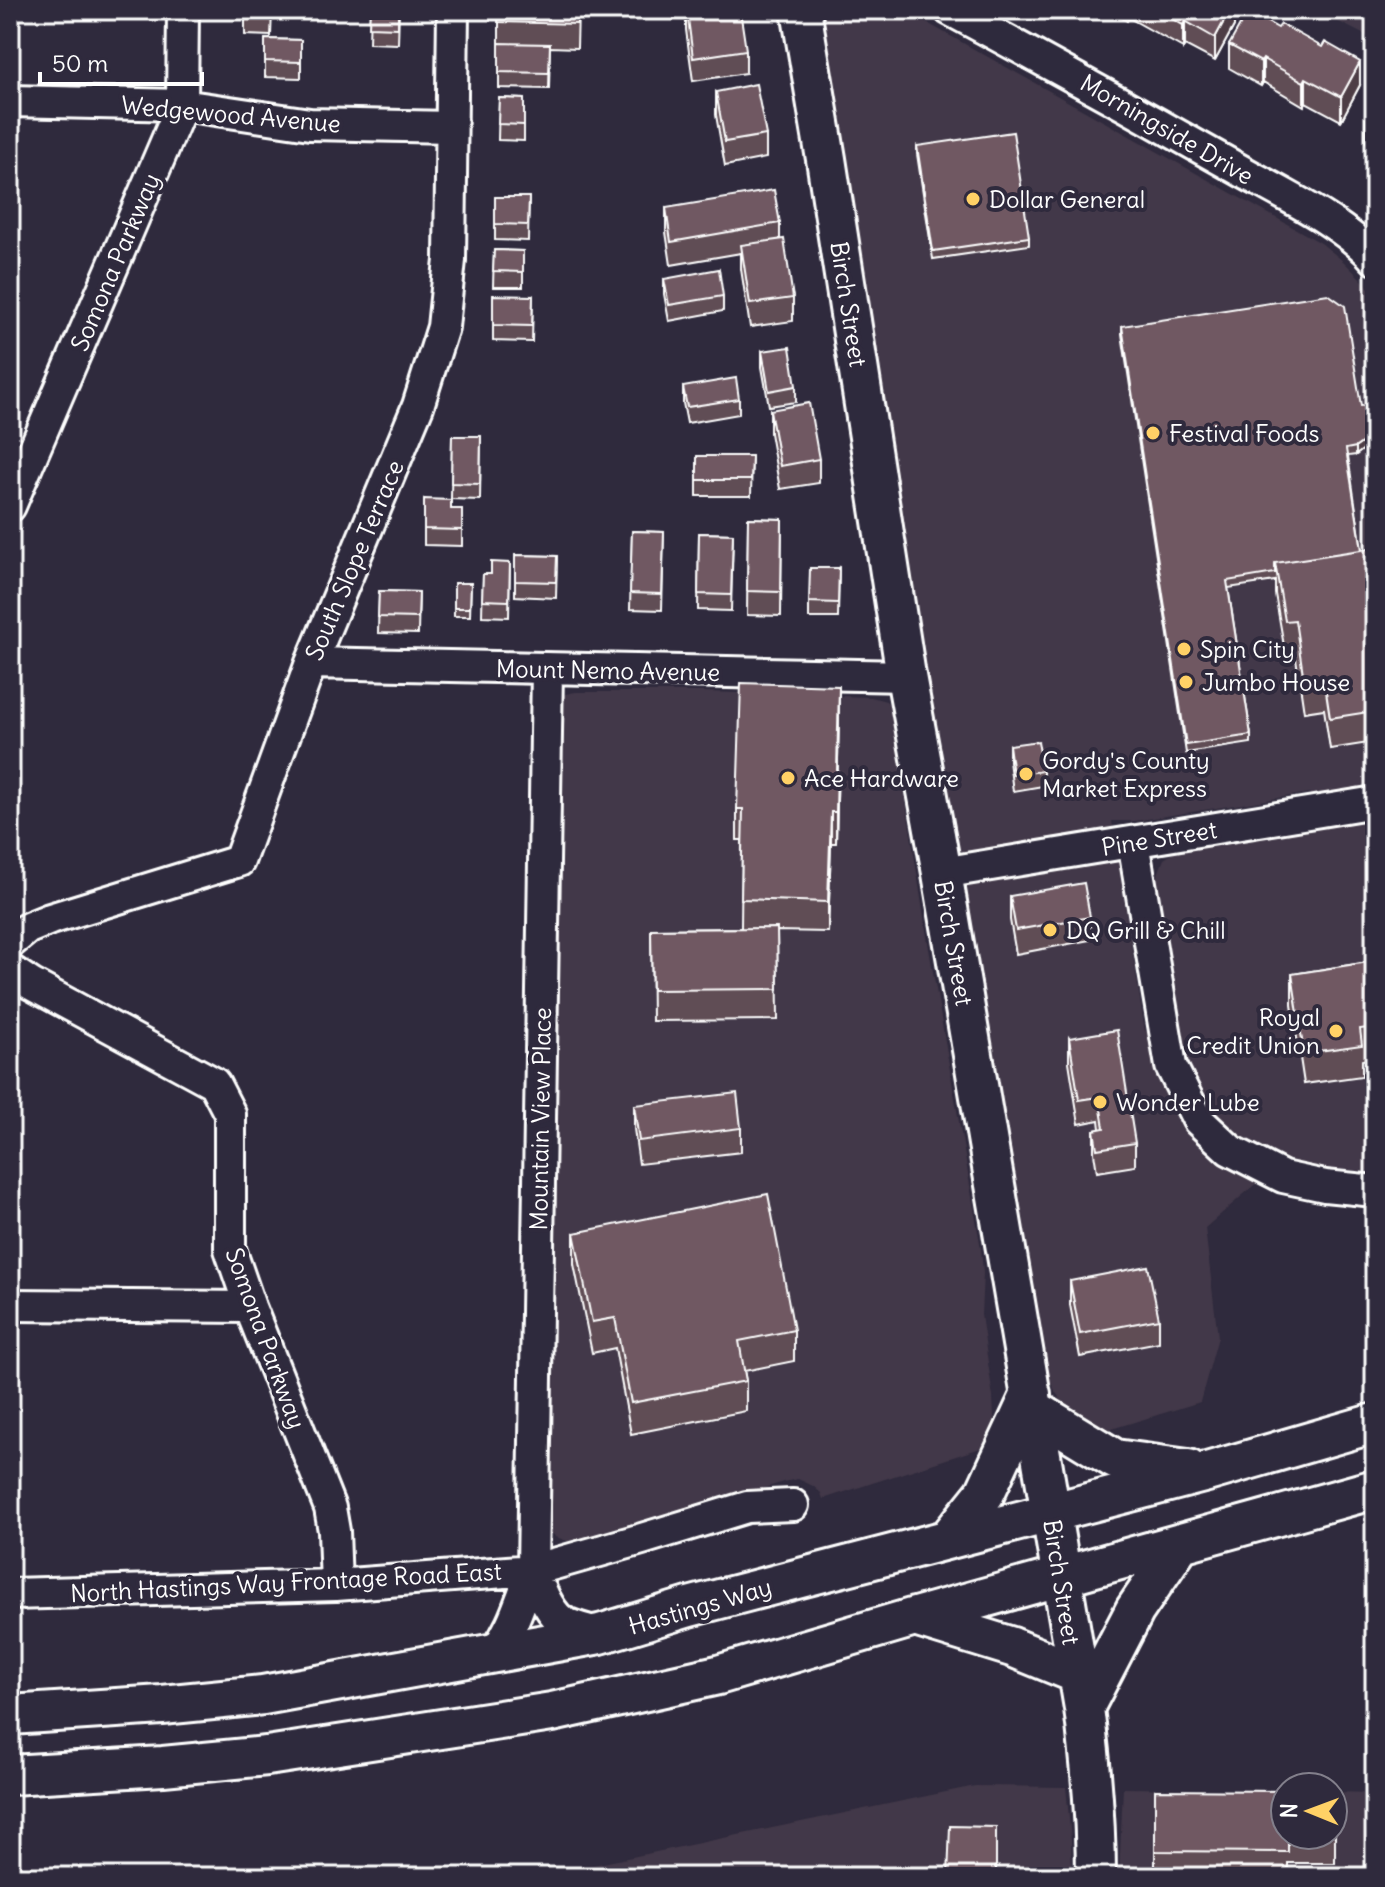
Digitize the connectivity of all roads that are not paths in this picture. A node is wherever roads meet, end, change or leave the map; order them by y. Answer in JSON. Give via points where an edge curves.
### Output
{"nodes":[{"id":1,"x":183,"y":10,"type":"edge"},
{"id":2,"x":453,"y":10,"type":"edge"},
{"id":3,"x":801,"y":10,"type":"edge"},
{"id":4,"x":950,"y":10,"type":"edge"},
{"id":5,"x":10,"y":101,"type":"edge"},
{"id":6,"x":182,"y":105,"type":"junction"},
{"id":7,"x":451,"y":127,"type":"junction"},
{"id":8,"x":1375,"y":259,"type":"edge"},
{"id":9,"x":10,"y":506,"type":"edge"},
{"id":10,"x":311,"y":663,"type":"junction"},
{"id":11,"x":547,"y":669,"type":"junction"},
{"id":12,"x":906,"y":676,"type":"junction"},
{"id":13,"x":1375,"y":802,"type":"edge"},
{"id":14,"x":1133,"y":842,"type":"junction"},
{"id":15,"x":942,"y":873,"type":"junction"},
{"id":16,"x":10,"y":943,"type":"edge"},
{"id":17,"x":10,"y":970,"type":"edge"},
{"id":18,"x":1375,"y":1191,"type":"edge"},
{"id":19,"x":10,"y":1305,"type":"edge"},
{"id":20,"x":250,"y":1307,"type":"junction"},
{"id":21,"x":1032,"y":1402,"type":"junction"},
{"id":22,"x":1375,"y":1423,"type":"edge"},
{"id":23,"x":1207,"y":1472,"type":"junction"},
{"id":24,"x":1375,"y":1489,"type":"edge"},
{"id":25,"x":1375,"y":1498,"type":"edge"},
{"id":26,"x":1338,"y":1499,"type":"junction"},
{"id":27,"x":793,"y":1505,"type":"dead end"},
{"id":28,"x":1051,"y":1513,"type":"junction"},
{"id":29,"x":948,"y":1539,"type":"junction"},
{"id":30,"x":1180,"y":1544,"type":"junction"},
{"id":31,"x":533,"y":1570,"type":"junction"},
{"id":32,"x":1061,"y":1577,"type":"junction"},
{"id":33,"x":336,"y":1585,"type":"junction"},
{"id":34,"x":10,"y":1594,"type":"edge"},
{"id":35,"x":915,"y":1617,"type":"junction"},
{"id":36,"x":600,"y":1634,"type":"junction"},
{"id":37,"x":495,"y":1652,"type":"junction"},
{"id":38,"x":1081,"y":1691,"type":"junction"},
{"id":39,"x":10,"y":1715,"type":"edge"},
{"id":40,"x":10,"y":1775,"type":"edge"},
{"id":41,"x":1096,"y":1877,"type":"edge"}],
"edges":[{"from":1,"to":6,"type":"street","name":"Somona Parkway"},
{"from":2,"to":7,"type":"street","name":"South Slope Terrace"},
{"from":3,"to":12,"type":"main road","name":"Birch Street"},
{"from":4,"to":8,"type":"street","name":"Morningside Drive","via":[[1322,217]]},
{"from":5,"to":6,"type":"street","name":"Wedgewood Avenue"},
{"from":6,"to":7,"type":"street","name":"Wedgewood Avenue","via":[[310,124]]},
{"from":6,"to":9,"type":"street","name":"Somona Parkway"},
{"from":7,"to":10,"type":"street","name":"South Slope Terrace","via":[[450,260],[443,327],[418,406]]},
{"from":10,"to":11,"type":"street","name":"Mount Nemo Avenue"},
{"from":10,"to":16,"type":"street","name":"South Slope Terrace","via":[[239,861],[50,919]]},
{"from":11,"to":12,"type":"street","name":"Mount Nemo Avenue"},
{"from":11,"to":31,"type":"street","name":"Mountain View Place"},
{"from":12,"to":15,"type":"main road","name":"Birch Street"},
{"from":13,"to":14,"type":"street","name":"Pine Street"},
{"from":14,"to":15,"type":"street","name":"Pine Street"},
{"from":14,"to":18,"type":"street","via":[[1171,1066],[1198,1120],[1230,1150],[1283,1177]]},
{"from":15,"to":21,"type":"main road","name":"Birch Street"},
{"from":17,"to":20,"type":"street","name":"Somona Parkway","via":[[214,1083],[230,1114],[230,1249]]},
{"from":19,"to":20,"type":"street"},
{"from":20,"to":33,"type":"street","name":"Somona Parkway","via":[[330,1508]]},
{"from":21,"to":23,"type":"main road","via":[[1115,1459]]},
{"from":21,"to":28,"type":"main road","name":"Birch Street"},
{"from":21,"to":29,"type":"main road","via":[[985,1493]]},
{"from":22,"to":23,"type":"main road","name":"Hastings Way"},
{"from":23,"to":28,"type":"main road","name":"Hastings Way"},
{"from":24,"to":26,"type":"main road"},
{"from":25,"to":26,"type":"main road"},
{"from":26,"to":30,"type":"main road"},
{"from":27,"to":31,"type":"street","name":"North Hastings Way Frontage Road East","via":[[747,1507]]},
{"from":28,"to":29,"type":"main road","name":"Hastings Way"},
{"from":28,"to":32,"type":"main road","name":"Birch Street"},
{"from":29,"to":36,"type":"main road","name":"Hastings Way"},
{"from":30,"to":32,"type":"main road"},
{"from":30,"to":38,"type":"main road"},
{"from":31,"to":33,"type":"street","name":"North Hastings Way Frontage Road East"},
{"from":31,"to":36,"type":"street","name":"Mountain View Place","via":[[561,1620]]},
{"from":31,"to":37,"type":"street","name":"Mountain View Place","via":[[515,1621]]},
{"from":32,"to":35,"type":"main road"},
{"from":32,"to":38,"type":"main road","name":"Birch Street"},
{"from":33,"to":34,"type":"street","name":"North Hastings Way Frontage Road East"},
{"from":35,"to":38,"type":"main road","via":[[1012,1647]]},
{"from":35,"to":40,"type":"main road","via":[[718,1675],[552,1712],[267,1756]]},
{"from":36,"to":37,"type":"main road","name":"Hastings Way"},
{"from":37,"to":39,"type":"main road","name":"Hastings Way","via":[[263,1695]]},
{"from":38,"to":41,"type":"main road","name":"Birch Street","via":[[1093,1778]]}]}
